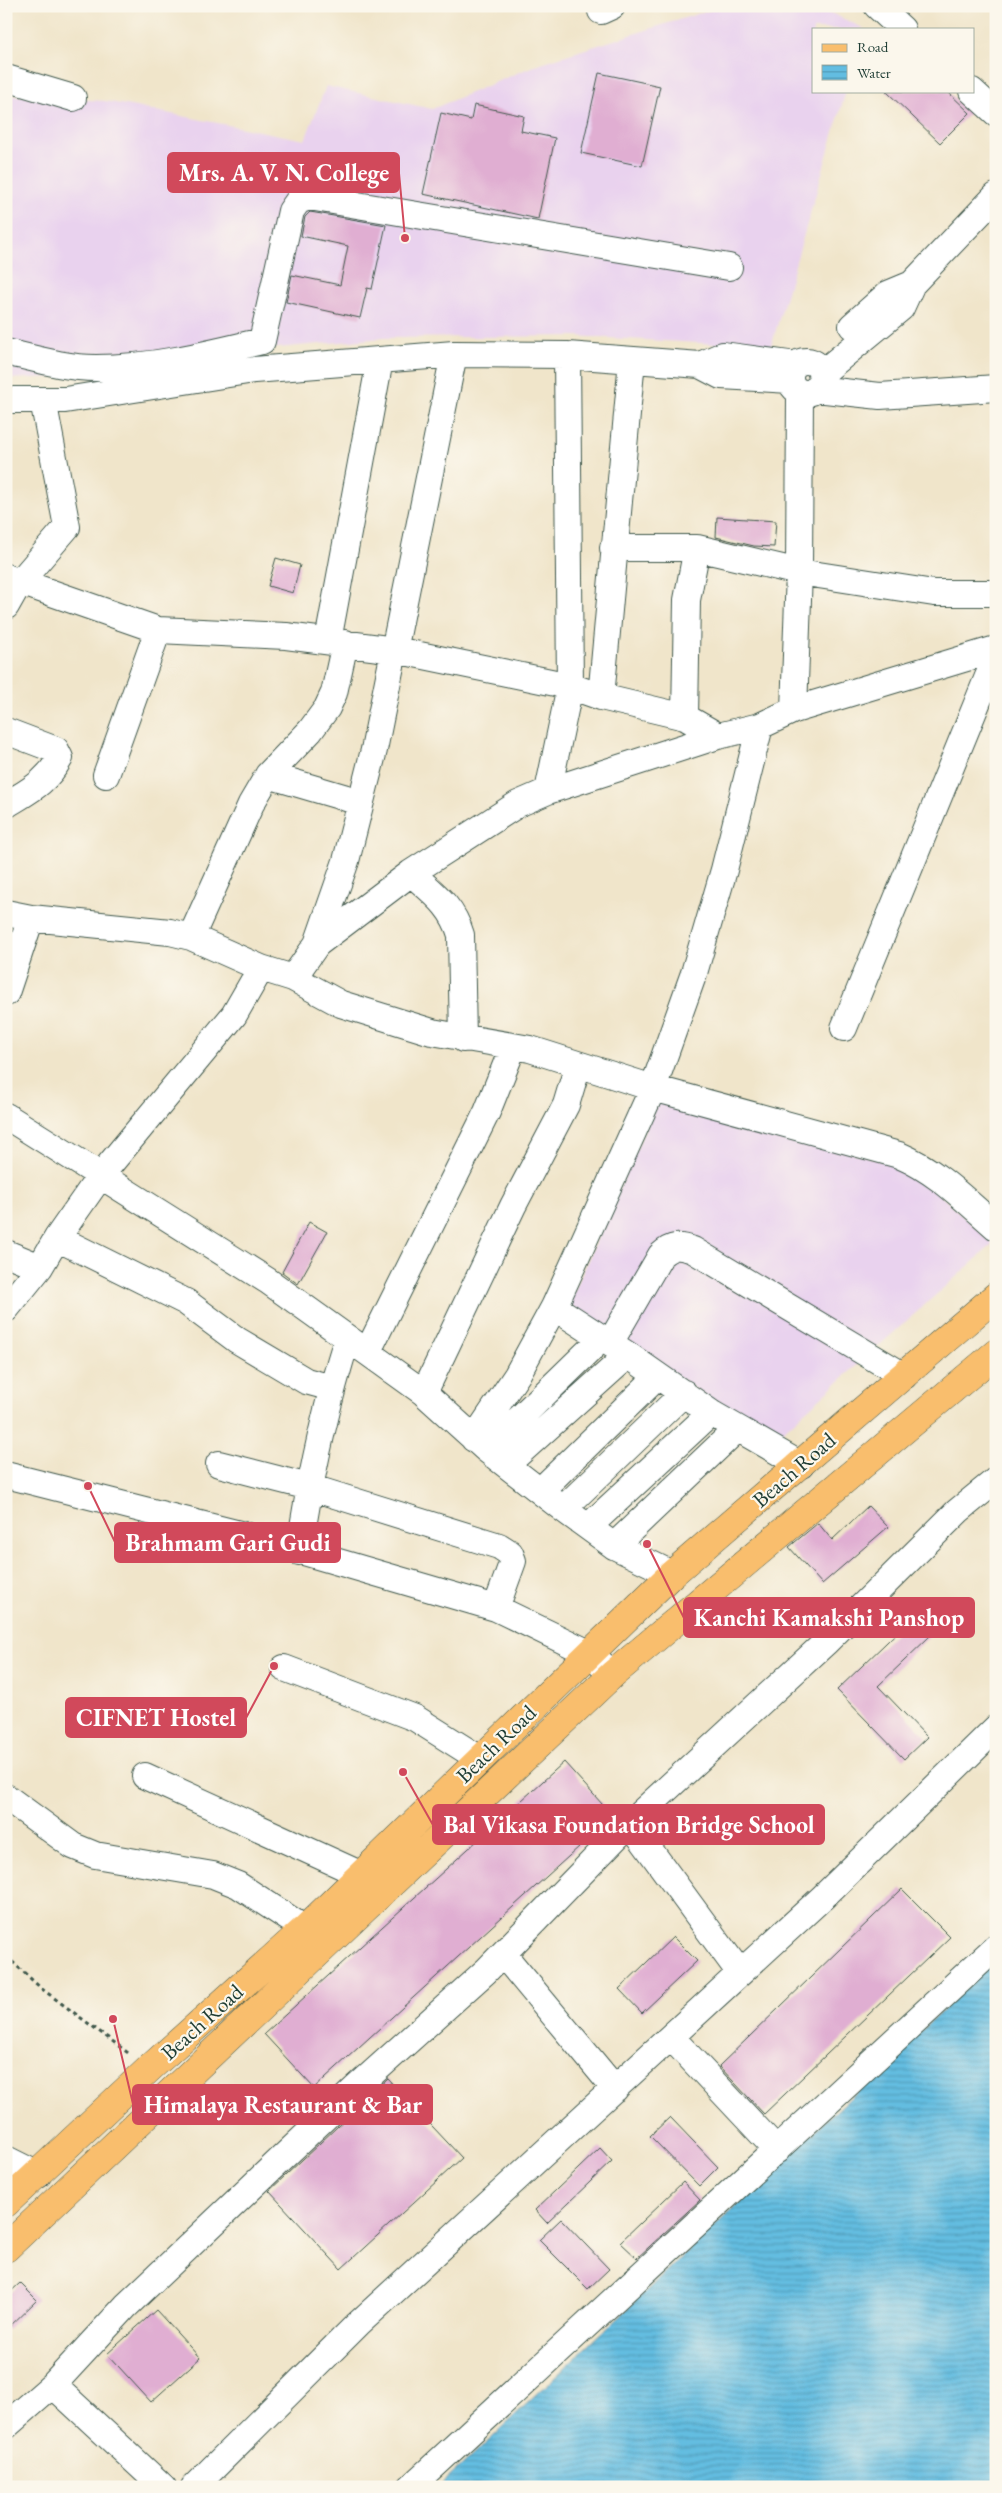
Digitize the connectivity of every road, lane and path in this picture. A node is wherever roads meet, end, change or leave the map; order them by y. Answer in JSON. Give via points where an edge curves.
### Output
{"nodes":[{"id":1,"x":878,"y":6,"type":"edge"},
{"id":2,"x":901,"y":28,"type":"edge"},
{"id":3,"x":6,"y":78,"type":"edge"},
{"id":4,"x":973,"y":92,"type":"edge"},
{"id":5,"x":73,"y":98,"type":"dead end"},
{"id":6,"x":996,"y":113,"type":"edge"},
{"id":7,"x":996,"y":196,"type":"edge"},
{"id":8,"x":729,"y":266,"type":"dead end"},
{"id":9,"x":6,"y":352,"type":"edge"},
{"id":10,"x":454,"y":354,"type":"junction"},
{"id":11,"x":567,"y":355,"type":"junction"},
{"id":12,"x":380,"y":360,"type":"junction"},
{"id":13,"x":632,"y":360,"type":"junction"},
{"id":14,"x":806,"y":377,"type":"junction"},
{"id":15,"x":996,"y":388,"type":"edge"},
{"id":16,"x":6,"y":400,"type":"edge"},
{"id":17,"x":43,"y":400,"type":"junction"},
{"id":18,"x":613,"y":548,"type":"junction"},
{"id":19,"x":697,"y":548,"type":"junction"},
{"id":20,"x":799,"y":572,"type":"junction"},
{"id":21,"x":12,"y":580,"type":"edge"},
{"id":22,"x":996,"y":593,"type":"edge"},
{"id":23,"x":6,"y":606,"type":"edge"},
{"id":24,"x":158,"y":630,"type":"junction"},
{"id":25,"x":336,"y":642,"type":"junction"},
{"id":26,"x":996,"y":649,"type":"edge"},
{"id":27,"x":395,"y":650,"type":"junction"},
{"id":28,"x":996,"y":657,"type":"edge"},
{"id":29,"x":570,"y":686,"type":"junction"},
{"id":30,"x":601,"y":696,"type":"junction"},
{"id":31,"x":794,"y":710,"type":"junction"},
{"id":32,"x":685,"y":717,"type":"junction"},
{"id":33,"x":760,"y":726,"type":"junction"},
{"id":34,"x":6,"y":731,"type":"edge"},
{"id":35,"x":718,"y":736,"type":"junction"},
{"id":36,"x":106,"y":775,"type":"dead end"},
{"id":37,"x":268,"y":775,"type":"junction"},
{"id":38,"x":548,"y":791,"type":"junction"},
{"id":39,"x":360,"y":802,"type":"junction"},
{"id":40,"x":6,"y":805,"type":"edge"},
{"id":41,"x":411,"y":873,"type":"junction"},
{"id":42,"x":19,"y":916,"type":"edge"},
{"id":43,"x":191,"y":937,"type":"junction"},
{"id":44,"x":317,"y":944,"type":"junction"},
{"id":45,"x":261,"y":968,"type":"junction"},
{"id":46,"x":293,"y":978,"type":"junction"},
{"id":47,"x":6,"y":993,"type":"edge"},
{"id":48,"x":844,"y":1028,"type":"dead end"},
{"id":49,"x":463,"y":1039,"type":"junction"},
{"id":50,"x":513,"y":1046,"type":"junction"},
{"id":51,"x":578,"y":1065,"type":"junction"},
{"id":52,"x":653,"y":1088,"type":"junction"},
{"id":53,"x":6,"y":1116,"type":"edge"},
{"id":54,"x":101,"y":1175,"type":"junction"},
{"id":55,"x":996,"y":1227,"type":"edge"},
{"id":56,"x":57,"y":1238,"type":"junction"},
{"id":57,"x":6,"y":1253,"type":"edge"},
{"id":58,"x":40,"y":1267,"type":"junction"},
{"id":59,"x":996,"y":1296,"type":"edge"},
{"id":60,"x":554,"y":1307,"type":"junction"},
{"id":61,"x":6,"y":1309,"type":"edge"},
{"id":62,"x":358,"y":1345,"type":"junction"},
{"id":63,"x":614,"y":1345,"type":"junction"},
{"id":64,"x":996,"y":1353,"type":"edge"},
{"id":65,"x":658,"y":1376,"type":"junction"},
{"id":66,"x":904,"y":1376,"type":"junction"},
{"id":67,"x":332,"y":1388,"type":"junction"},
{"id":68,"x":424,"y":1393,"type":"junction"},
{"id":69,"x":684,"y":1393,"type":"junction"},
{"id":70,"x":712,"y":1413,"type":"junction"},
{"id":71,"x":737,"y":1429,"type":"junction"},
{"id":72,"x":489,"y":1451,"type":"junction"},
{"id":73,"x":218,"y":1464,"type":"dead end"},
{"id":74,"x":801,"y":1466,"type":"junction"},
{"id":75,"x":6,"y":1475,"type":"edge"},
{"id":76,"x":996,"y":1480,"type":"edge"},
{"id":77,"x":309,"y":1488,"type":"junction"},
{"id":78,"x":541,"y":1490,"type":"junction"},
{"id":79,"x":563,"y":1509,"type":"junction"},
{"id":80,"x":588,"y":1527,"type":"junction"},
{"id":81,"x":614,"y":1546,"type":"junction"},
{"id":82,"x":299,"y":1552,"type":"junction"},
{"id":83,"x":672,"y":1574,"type":"junction"},
{"id":84,"x":496,"y":1608,"type":"junction"},
{"id":85,"x":589,"y":1653,"type":"junction"},
{"id":86,"x":284,"y":1668,"type":"dead end"},
{"id":87,"x":613,"y":1674,"type":"junction"},
{"id":88,"x":996,"y":1728,"type":"edge"},
{"id":89,"x":480,"y":1759,"type":"junction"},
{"id":90,"x":145,"y":1776,"type":"dead end"},
{"id":91,"x":6,"y":1797,"type":"edge"},
{"id":92,"x":630,"y":1823,"type":"junction"},
{"id":93,"x":362,"y":1875,"type":"junction"},
{"id":94,"x":305,"y":1929,"type":"junction"},
{"id":95,"x":996,"y":1947,"type":"edge"},
{"id":96,"x":503,"y":1954,"type":"junction"},
{"id":97,"x":6,"y":1956,"type":"edge"},
{"id":98,"x":740,"y":1973,"type":"junction"},
{"id":99,"x":671,"y":2037,"type":"junction"},
{"id":100,"x":150,"y":2068,"type":"junction"},
{"id":101,"x":614,"y":2089,"type":"junction"},
{"id":102,"x":87,"y":2126,"type":"junction"},
{"id":103,"x":110,"y":2150,"type":"junction"},
{"id":104,"x":777,"y":2150,"type":"junction"},
{"id":105,"x":6,"y":2158,"type":"edge"},
{"id":106,"x":38,"y":2175,"type":"junction"},
{"id":107,"x":6,"y":2203,"type":"edge"},
{"id":108,"x":6,"y":2248,"type":"edge"},
{"id":109,"x":53,"y":2385,"type":"junction"},
{"id":110,"x":6,"y":2426,"type":"edge"},
{"id":111,"x":163,"y":2487,"type":"edge"},
{"id":112,"x":194,"y":2487,"type":"edge"},
{"id":113,"x":411,"y":2487,"type":"edge"}],
"edges":[{"from":1,"to":2,"type":"street"},
{"from":3,"to":5,"type":"street"},
{"from":4,"to":6,"type":"street"},
{"from":7,"to":14,"type":"street","via":[[912,284],[901,308]]},
{"from":8,"to":9,"type":"street","via":[[310,197],[298,201],[291,211],[262,341],[204,355],[128,367],[60,365]]},
{"from":10,"to":11,"type":"street"},
{"from":10,"to":12,"type":"street"},
{"from":10,"to":27,"type":"street"},
{"from":11,"to":13,"type":"street"},
{"from":11,"to":29,"type":"street"},
{"from":12,"to":17,"type":"street","via":[[254,370],[65,400]]},
{"from":12,"to":25,"type":"street"},
{"from":13,"to":14,"type":"street","via":[[700,364],[721,376]]},
{"from":13,"to":18,"type":"street"},
{"from":14,"to":15,"type":"street","via":[[880,396]]},
{"from":14,"to":20,"type":"street"},
{"from":16,"to":17,"type":"street"},
{"from":17,"to":21,"type":"street","via":[[67,527]]},
{"from":18,"to":19,"type":"street"},
{"from":18,"to":30,"type":"street"},
{"from":19,"to":20,"type":"street"},
{"from":19,"to":32,"type":"street","via":[[687,600]]},
{"from":20,"to":22,"type":"street","via":[[934,593]]},
{"from":20,"to":31,"type":"street"},
{"from":21,"to":23,"type":"street"},
{"from":21,"to":24,"type":"street"},
{"from":24,"to":25,"type":"street","via":[[286,636]]},
{"from":24,"to":36,"type":"street"},
{"from":25,"to":27,"type":"street"},
{"from":25,"to":37,"type":"street","via":[[334,694],[327,708]]},
{"from":26,"to":31,"type":"street"},
{"from":27,"to":29,"type":"street"},
{"from":27,"to":39,"type":"street"},
{"from":28,"to":48,"type":"street"},
{"from":29,"to":30,"type":"street"},
{"from":29,"to":38,"type":"street"},
{"from":30,"to":32,"type":"street"},
{"from":31,"to":33,"type":"street"},
{"from":32,"to":35,"type":"street"},
{"from":33,"to":35,"type":"street"},
{"from":33,"to":52,"type":"street","via":[[694,973]]},
{"from":34,"to":40,"type":"street","via":[[56,750],[60,758],[51,774],[40,784]]},
{"from":35,"to":38,"type":"street"},
{"from":37,"to":39,"type":"street"},
{"from":37,"to":43,"type":"street","via":[[251,804]]},
{"from":38,"to":41,"type":"street","via":[[518,804]]},
{"from":39,"to":44,"type":"street","via":[[346,861]]},
{"from":41,"to":44,"type":"street"},
{"from":41,"to":49,"type":"street","via":[[448,906],[456,919],[461,935]]},
{"from":42,"to":43,"type":"street"},
{"from":42,"to":47,"type":"street"},
{"from":43,"to":45,"type":"street"},
{"from":44,"to":46,"type":"street"},
{"from":45,"to":46,"type":"street"},
{"from":45,"to":54,"type":"street","via":[[234,1015]]},
{"from":46,"to":49,"type":"street","via":[[341,1004]]},
{"from":49,"to":50,"type":"street"},
{"from":50,"to":51,"type":"street"},
{"from":50,"to":62,"type":"street","via":[[487,1112]]},
{"from":51,"to":52,"type":"street"},
{"from":51,"to":68,"type":"street","via":[[566,1106],[513,1206]]},
{"from":52,"to":55,"type":"street","via":[[900,1155],[938,1176]]},
{"from":52,"to":60,"type":"street"},
{"from":53,"to":54,"type":"street"},
{"from":54,"to":56,"type":"street"},
{"from":54,"to":62,"type":"street","via":[[268,1281]]},
{"from":56,"to":58,"type":"street"},
{"from":56,"to":67,"type":"street","via":[[186,1302],[237,1340],[306,1381]]},
{"from":57,"to":58,"type":"street"},
{"from":58,"to":61,"type":"street"},
{"from":59,"to":66,"type":"main road","name":"Beach Road"},
{"from":60,"to":63,"type":"street"},
{"from":60,"to":72,"type":"street","via":[[517,1375]]},
{"from":62,"to":67,"type":"street"},
{"from":62,"to":68,"type":"street"},
{"from":63,"to":65,"type":"street"},
{"from":63,"to":66,"type":"street","via":[[661,1255],[669,1248],[680,1246],[693,1250]]},
{"from":63,"to":72,"type":"street"},
{"from":64,"to":87,"type":"main road","name":"Beach Road"},
{"from":65,"to":69,"type":"street"},
{"from":65,"to":78,"type":"street"},
{"from":66,"to":74,"type":"main road","name":"Beach Road"},
{"from":67,"to":77,"type":"street"},
{"from":68,"to":72,"type":"street"},
{"from":69,"to":70,"type":"street"},
{"from":69,"to":79,"type":"street"},
{"from":70,"to":71,"type":"street"},
{"from":70,"to":80,"type":"street"},
{"from":71,"to":74,"type":"street"},
{"from":71,"to":81,"type":"street"},
{"from":72,"to":78,"type":"street"},
{"from":73,"to":77,"type":"street"},
{"from":74,"to":83,"type":"main road","name":"Beach Road"},
{"from":75,"to":82,"type":"street","via":[[256,1538]]},
{"from":76,"to":92,"type":"street","via":[[958,1511],[825,1644]]},
{"from":77,"to":82,"type":"street"},
{"from":77,"to":84,"type":"street","via":[[510,1552],[512,1568]]},
{"from":78,"to":79,"type":"street"},
{"from":79,"to":80,"type":"street"},
{"from":80,"to":81,"type":"street"},
{"from":81,"to":83,"type":"street"},
{"from":82,"to":84,"type":"street"},
{"from":83,"to":85,"type":"main road","name":"Beach Road"},
{"from":84,"to":85,"type":"street"},
{"from":85,"to":87,"type":"street"},
{"from":85,"to":89,"type":"main road","name":"Beach Road"},
{"from":86,"to":89,"type":"street","via":[[415,1718]]},
{"from":87,"to":103,"type":"main road","name":"Beach Road"},
{"from":88,"to":98,"type":"street"},
{"from":89,"to":93,"type":"main road","name":"Beach Road"},
{"from":90,"to":93,"type":"street"},
{"from":91,"to":94,"type":"street","via":[[73,1846],[95,1855],[213,1875],[238,1885]]},
{"from":92,"to":96,"type":"street"},
{"from":92,"to":98,"type":"street"},
{"from":93,"to":94,"type":"main road","name":"Beach Road"},
{"from":94,"to":100,"type":"main road","name":"Beach Road"},
{"from":95,"to":104,"type":"street"},
{"from":96,"to":101,"type":"street"},
{"from":96,"to":109,"type":"street","via":[[126,2306]]},
{"from":97,"to":100,"type":"path","via":[[42,1989]]},
{"from":98,"to":99,"type":"street"},
{"from":99,"to":101,"type":"street"},
{"from":99,"to":104,"type":"street"},
{"from":100,"to":102,"type":"main road","name":"Beach Road"},
{"from":101,"to":112,"type":"street","via":[[358,2324]]},
{"from":102,"to":103,"type":"main road"},
{"from":102,"to":106,"type":"main road","name":"Beach Road"},
{"from":103,"to":108,"type":"main road","name":"Beach Road"},
{"from":104,"to":113,"type":"street"},
{"from":105,"to":106,"type":"street"},
{"from":106,"to":107,"type":"main road","name":"Beach Road"},
{"from":109,"to":110,"type":"street"},
{"from":109,"to":111,"type":"street"}]}
